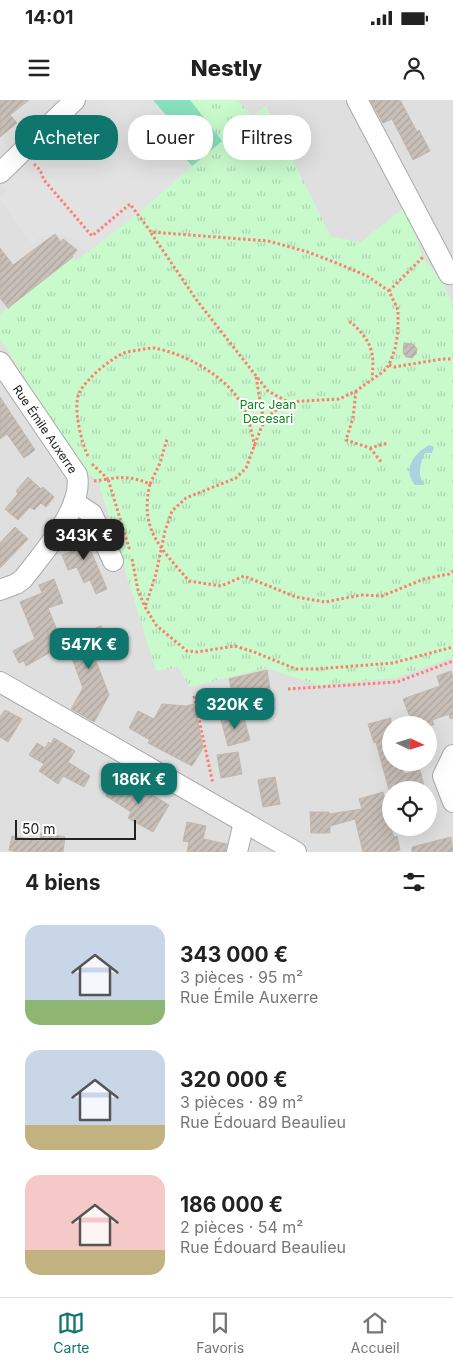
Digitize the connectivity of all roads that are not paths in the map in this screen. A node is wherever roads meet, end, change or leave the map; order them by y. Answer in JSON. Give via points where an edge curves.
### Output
{"nodes":[{"id":1,"x":357,"y":100,"type":"edge"},
{"id":2,"x":65,"y":104,"type":"edge"},
{"id":3,"x":0,"y":174,"type":"edge"},
{"id":4,"x":450,"y":274,"type":"dead end"},
{"id":5,"x":0,"y":362,"type":"edge"},
{"id":6,"x":74,"y":502,"type":"junction"},
{"id":7,"x":113,"y":561,"type":"dead end"},
{"id":8,"x":0,"y":590,"type":"edge"},
{"id":9,"x":0,"y":682,"type":"edge"},
{"id":10,"x":453,"y":755,"type":"edge"},
{"id":11,"x":453,"y":802,"type":"edge"},
{"id":12,"x":244,"y":822,"type":"junction"},
{"id":13,"x":237,"y":852,"type":"edge"},
{"id":14,"x":296,"y":852,"type":"edge"}],
"edges":[{"from":1,"to":4,"type":"street"},
{"from":2,"to":3,"type":"street"},
{"from":5,"to":6,"type":"street","name":"Rue Émile Auxerre","via":[[77,475],[79,483]]},
{"from":6,"to":7,"type":"street","via":[[92,514]]},
{"from":6,"to":8,"type":"street","name":"Rue Émile Auxerre","via":[[66,521],[23,579]]},
{"from":9,"to":12,"type":"street"},
{"from":10,"to":11,"type":"street","via":[[443,776]]},
{"from":12,"to":13,"type":"street"},
{"from":12,"to":14,"type":"street"}]}
